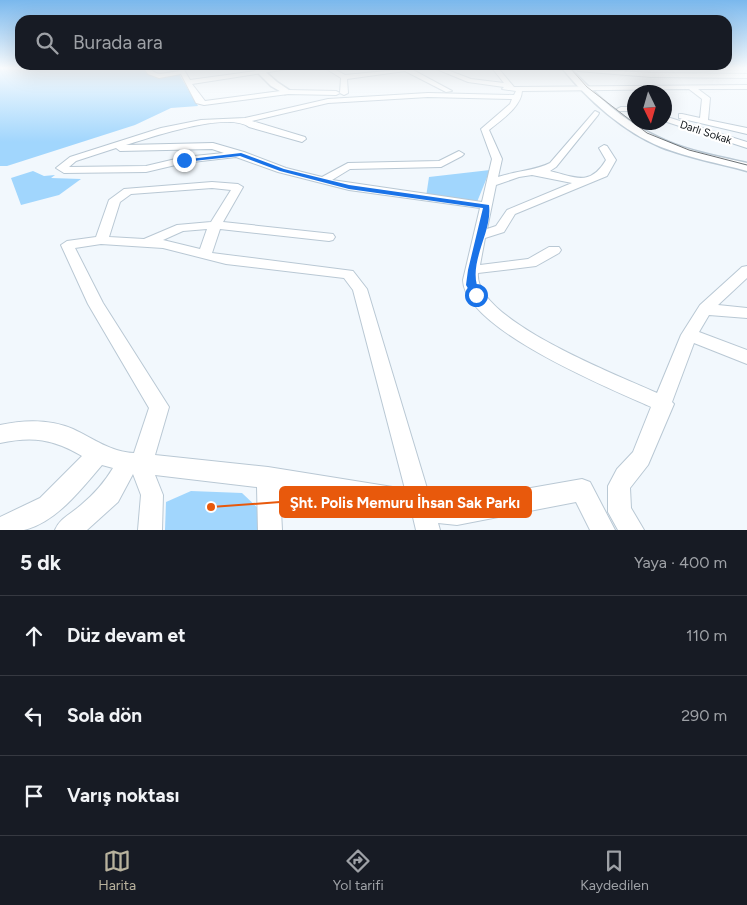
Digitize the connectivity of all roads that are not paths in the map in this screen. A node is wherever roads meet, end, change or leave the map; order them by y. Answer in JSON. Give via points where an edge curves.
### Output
{"nodes":[{"id":1,"x":195,"y":93,"type":"edge"},
{"id":2,"x":282,"y":93,"type":"edge"},
{"id":3,"x":309,"y":93,"type":"edge"},
{"id":4,"x":388,"y":93,"type":"edge"},
{"id":5,"x":467,"y":93,"type":"edge"},
{"id":6,"x":515,"y":93,"type":"edge"},
{"id":7,"x":591,"y":93,"type":"edge"},
{"id":8,"x":700,"y":93,"type":"edge"},
{"id":9,"x":344,"y":94,"type":"joint"},
{"id":10,"x":604,"y":94,"type":"joint"},
{"id":11,"x":627,"y":94,"type":"edge"},
{"id":12,"x":672,"y":94,"type":"edge"},
{"id":13,"x":705,"y":96,"type":"junction"},
{"id":14,"x":722,"y":96,"type":"dead end"},
{"id":15,"x":621,"y":109,"type":"junction"},
{"id":16,"x":627,"y":109,"type":"edge"},
{"id":17,"x":595,"y":113,"type":"dead end"},
{"id":18,"x":672,"y":113,"type":"edge"},
{"id":19,"x":627,"y":114,"type":"edge"},
{"id":20,"x":245,"y":120,"type":"junction"},
{"id":21,"x":672,"y":121,"type":"edge"},
{"id":22,"x":704,"y":121,"type":"junction"},
{"id":23,"x":654,"y":130,"type":"edge"},
{"id":24,"x":747,"y":131,"type":"edge"},
{"id":25,"x":302,"y":139,"type":"dead end"},
{"id":26,"x":747,"y":145,"type":"edge"},
{"id":27,"x":103,"y":148,"type":"junction"},
{"id":28,"x":604,"y":148,"type":"dead end"},
{"id":29,"x":241,"y":154,"type":"junction"},
{"id":30,"x":459,"y":154,"type":"dead end"},
{"id":31,"x":747,"y":161,"type":"edge"},
{"id":32,"x":494,"y":166,"type":"junction"},
{"id":33,"x":747,"y":167,"type":"edge"},
{"id":34,"x":532,"y":172,"type":"junction"},
{"id":35,"x":517,"y":174,"type":"junction"},
{"id":36,"x":324,"y":180,"type":"junction"},
{"id":37,"x":583,"y":183,"type":"junction"},
{"id":38,"x":490,"y":184,"type":"junction"},
{"id":39,"x":487,"y":206,"type":"junction"},
{"id":40,"x":215,"y":225,"type":"junction"},
{"id":41,"x":480,"y":236,"type":"junction"},
{"id":42,"x":329,"y":237,"type":"dead end"},
{"id":43,"x":101,"y":240,"type":"junction"},
{"id":44,"x":144,"y":243,"type":"junction"},
{"id":45,"x":554,"y":250,"type":"dead end"},
{"id":46,"x":205,"y":255,"type":"junction"},
{"id":47,"x":472,"y":270,"type":"junction"},
{"id":48,"x":747,"y":270,"type":"edge"},
{"id":49,"x":705,"y":309,"type":"junction"},
{"id":50,"x":747,"y":313,"type":"edge"},
{"id":51,"x":689,"y":335,"type":"junction"},
{"id":52,"x":747,"y":357,"type":"edge"},
{"id":53,"x":664,"y":404,"type":"junction"},
{"id":54,"x":0,"y":434,"type":"edge"},
{"id":55,"x":98,"y":454,"type":"junction"},
{"id":56,"x":134,"y":465,"type":"junction"},
{"id":57,"x":268,"y":478,"type":"junction"},
{"id":58,"x":421,"y":503,"type":"junction"},
{"id":59,"x":0,"y":529,"type":"edge"},
{"id":60,"x":66,"y":530,"type":"edge"},
{"id":61,"x":150,"y":530,"type":"edge"},
{"id":62,"x":270,"y":530,"type":"edge"},
{"id":63,"x":428,"y":530,"type":"edge"},
{"id":64,"x":603,"y":530,"type":"edge"},
{"id":65,"x":632,"y":530,"type":"edge"}],
"edges":[{"from":1,"to":2,"type":"street","via":[[204,103]]},
{"from":3,"to":9,"type":"street"},
{"from":4,"to":9,"type":"street"},
{"from":5,"to":20,"type":"street","via":[[346,99]]},
{"from":6,"to":32,"type":"street","via":[[514,105],[485,128],[495,152]]},
{"from":7,"to":33,"type":"main road","via":[[641,132],[657,140]]},
{"from":8,"to":13,"type":"street"},
{"from":10,"to":11,"type":"street"},
{"from":10,"to":15,"type":"main road"},
{"from":12,"to":13,"type":"street"},
{"from":13,"to":14,"type":"street"},
{"from":13,"to":22,"type":"street"},
{"from":15,"to":16,"type":"street"},
{"from":15,"to":19,"type":"main road"},
{"from":17,"to":34,"type":"street","via":[[553,164],[542,171]]},
{"from":18,"to":22,"type":"street"},
{"from":20,"to":25,"type":"street","via":[[252,125]]},
{"from":20,"to":27,"type":"street","via":[[190,124]]},
{"from":21,"to":26,"type":"street","name":"Darlı Sokak"},
{"from":22,"to":24,"type":"street"},
{"from":23,"to":31,"type":"main road","via":[[680,143]]},
{"from":27,"to":29,"type":"street","via":[[204,145]]},
{"from":27,"to":29,"type":"street","via":[[72,159],[61,168],[146,169],[184,160]]},
{"from":28,"to":37,"type":"street","via":[[612,160],[603,174]]},
{"from":29,"to":36,"type":"street","via":[[282,170]]},
{"from":30,"to":36,"type":"street","via":[[441,164],[348,166]]},
{"from":32,"to":35,"type":"street"},
{"from":32,"to":38,"type":"street"},
{"from":34,"to":35,"type":"street"},
{"from":34,"to":37,"type":"street"},
{"from":35,"to":38,"type":"street"},
{"from":36,"to":39,"type":"street","via":[[349,187]]},
{"from":37,"to":41,"type":"street","via":[[511,212],[500,229]]},
{"from":38,"to":39,"type":"street"},
{"from":39,"to":41,"type":"street"},
{"from":40,"to":42,"type":"street"},
{"from":40,"to":43,"type":"street","via":[[238,186],[128,191],[115,200]]},
{"from":40,"to":44,"type":"street","via":[[181,228]]},
{"from":40,"to":46,"type":"street"},
{"from":41,"to":47,"type":"street"},
{"from":43,"to":44,"type":"street"},
{"from":43,"to":56,"type":"street","via":[[67,245],[96,304],[159,407]]},
{"from":44,"to":46,"type":"street","via":[[163,244]]},
{"from":45,"to":47,"type":"street","via":[[531,263]]},
{"from":46,"to":58,"type":"street","via":[[348,274],[360,289]]},
{"from":47,"to":53,"type":"street","via":[[470,285],[500,320],[557,355]]},
{"from":48,"to":49,"type":"street"},
{"from":49,"to":50,"type":"street"},
{"from":49,"to":51,"type":"street"},
{"from":51,"to":52,"type":"street"},
{"from":51,"to":53,"type":"street"},
{"from":53,"to":65,"type":"street","via":[[641,458],[619,486],[620,512]]},
{"from":54,"to":55,"type":"street","via":[[24,429],[66,436]]},
{"from":55,"to":56,"type":"street"},
{"from":55,"to":59,"type":"street","via":[[48,506]]},
{"from":56,"to":57,"type":"street"},
{"from":56,"to":60,"type":"street","via":[[110,494]]},
{"from":56,"to":61,"type":"street","via":[[152,495]]},
{"from":57,"to":58,"type":"street"},
{"from":57,"to":62,"type":"street"},
{"from":58,"to":63,"type":"street"},
{"from":58,"to":64,"type":"street","via":[[457,513],[582,490]]}]}
